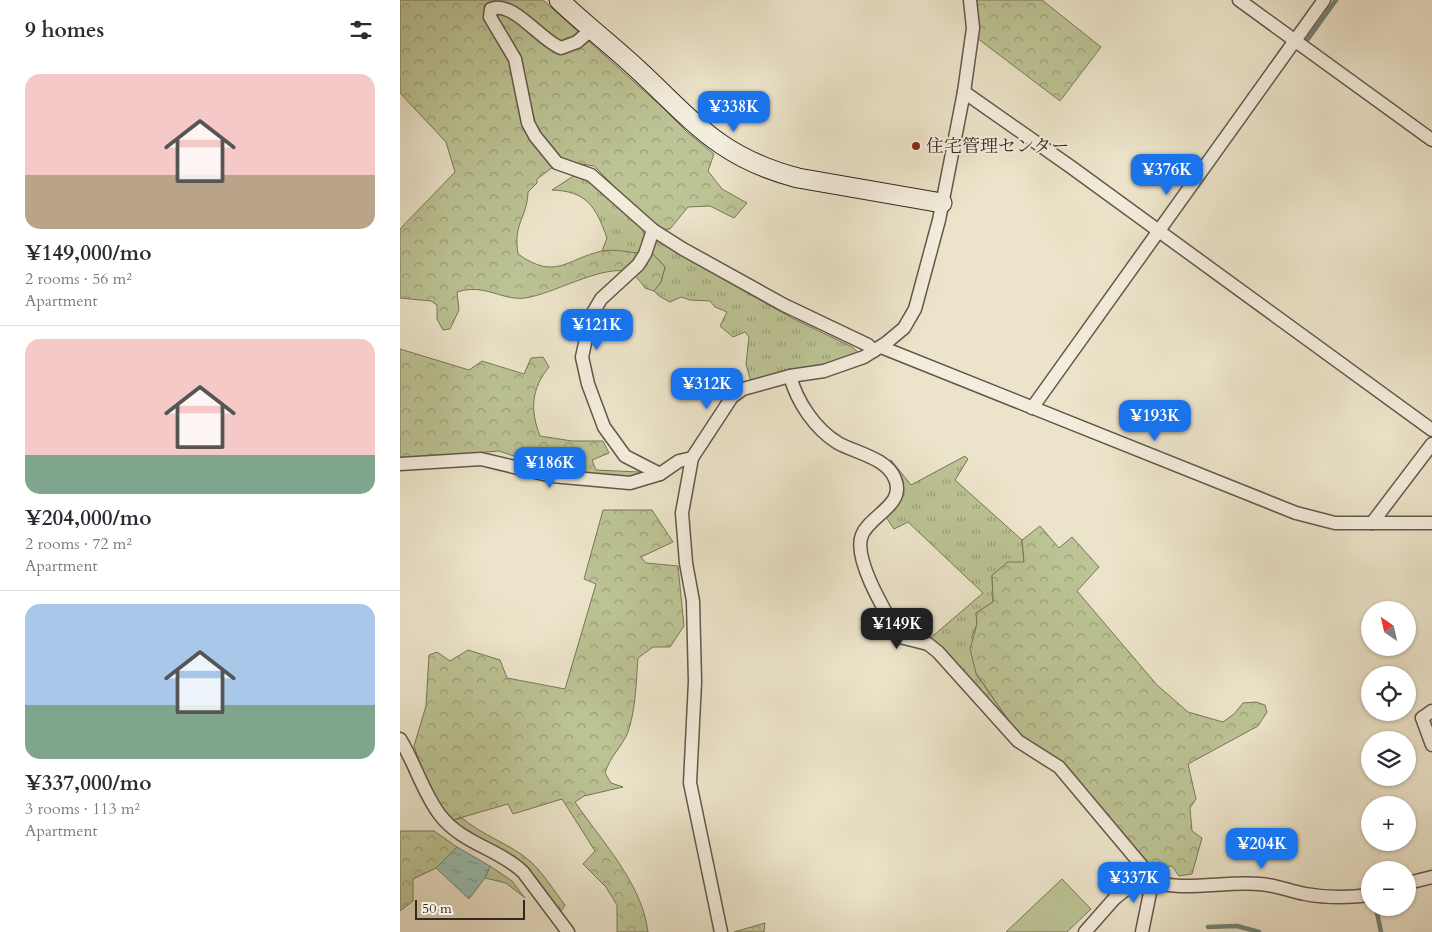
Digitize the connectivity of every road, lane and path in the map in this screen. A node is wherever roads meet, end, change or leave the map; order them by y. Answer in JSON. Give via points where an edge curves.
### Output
{"nodes":[{"id":1,"x":559,"y":0,"type":"edge"},
{"id":2,"x":970,"y":0,"type":"edge"},
{"id":3,"x":1239,"y":0,"type":"edge"},
{"id":4,"x":1324,"y":0,"type":"edge"},
{"id":5,"x":592,"y":29,"type":"junction"},
{"id":6,"x":1294,"y":41,"type":"junction"},
{"id":7,"x":964,"y":92,"type":"junction"},
{"id":8,"x":1432,"y":140,"type":"edge"},
{"id":9,"x":942,"y":203,"type":"junction"},
{"id":10,"x":653,"y":230,"type":"junction"},
{"id":11,"x":1160,"y":231,"type":"junction"},
{"id":12,"x":877,"y":349,"type":"junction"},
{"id":13,"x":790,"y":376,"type":"junction"},
{"id":14,"x":1032,"y":408,"type":"junction"},
{"id":15,"x":1432,"y":430,"type":"edge"},
{"id":16,"x":1432,"y":444,"type":"edge"},
{"id":17,"x":692,"y":458,"type":"junction"},
{"id":18,"x":400,"y":464,"type":"edge"},
{"id":19,"x":660,"y":474,"type":"junction"},
{"id":20,"x":1372,"y":523,"type":"junction"},
{"id":21,"x":1432,"y":523,"type":"edge"},
{"id":22,"x":1432,"y":711,"type":"edge"},
{"id":23,"x":400,"y":740,"type":"edge"},
{"id":24,"x":1432,"y":745,"type":"edge"},
{"id":25,"x":1432,"y":877,"type":"edge"},
{"id":26,"x":1416,"y":881,"type":"edge"},
{"id":27,"x":1152,"y":883,"type":"junction"},
{"id":28,"x":1361,"y":896,"type":"edge"},
{"id":29,"x":568,"y":932,"type":"edge"},
{"id":30,"x":721,"y":932,"type":"edge"},
{"id":31,"x":1085,"y":932,"type":"edge"},
{"id":32,"x":1142,"y":932,"type":"edge"}],
"edges":[{"from":1,"to":5,"type":"street"},
{"from":2,"to":7,"type":"street","via":[[973,28]]},
{"from":3,"to":6,"type":"street"},
{"from":4,"to":6,"type":"street"},
{"from":5,"to":9,"type":"street","via":[[704,133],[752,163],[798,178]]},
{"from":5,"to":10,"type":"street","via":[[577,42],[560,48],[551,45],[512,10],[497,6],[491,9],[490,17],[515,59],[528,123],[547,151],[557,163],[591,176]]},
{"from":6,"to":8,"type":"street"},
{"from":6,"to":11,"type":"street"},
{"from":7,"to":9,"type":"street"},
{"from":7,"to":11,"type":"street"},
{"from":9,"to":12,"type":"street","via":[[915,309],[904,328]]},
{"from":10,"to":12,"type":"street","via":[[784,305]]},
{"from":10,"to":19,"type":"street","via":[[638,265],[601,299],[591,316],[582,357],[604,427],[625,456]]},
{"from":11,"to":14,"type":"street"},
{"from":11,"to":15,"type":"street"},
{"from":12,"to":13,"type":"street","via":[[824,371]]},
{"from":12,"to":14,"type":"street"},
{"from":13,"to":17,"type":"street","via":[[755,384],[732,397]]},
{"from":13,"to":27,"type":"street","via":[[794,390],[826,435],[883,464],[895,478],[898,489],[894,499],[862,534],[861,543],[871,584],[900,636],[928,644],[938,652],[1018,741],[1059,767],[1148,873]]},
{"from":14,"to":20,"type":"street","via":[[1296,513],[1335,523]]},
{"from":16,"to":20,"type":"street"},
{"from":17,"to":19,"type":"street","via":[[679,461]]},
{"from":17,"to":30,"type":"street","via":[[682,513],[694,617],[695,682],[690,783]]},
{"from":18,"to":19,"type":"street","via":[[481,459],[552,476],[630,483]]},
{"from":20,"to":21,"type":"street"},
{"from":22,"to":24,"type":"street","via":[[1422,718]]},
{"from":23,"to":29,"type":"street","via":[[440,816],[475,843],[524,872]]},
{"from":25,"to":26,"type":"street"},
{"from":27,"to":28,"type":"street","via":[[1184,886],[1260,884],[1341,899]]},
{"from":27,"to":31,"type":"street","via":[[1141,877],[1114,899]]},
{"from":27,"to":32,"type":"street"}]}
